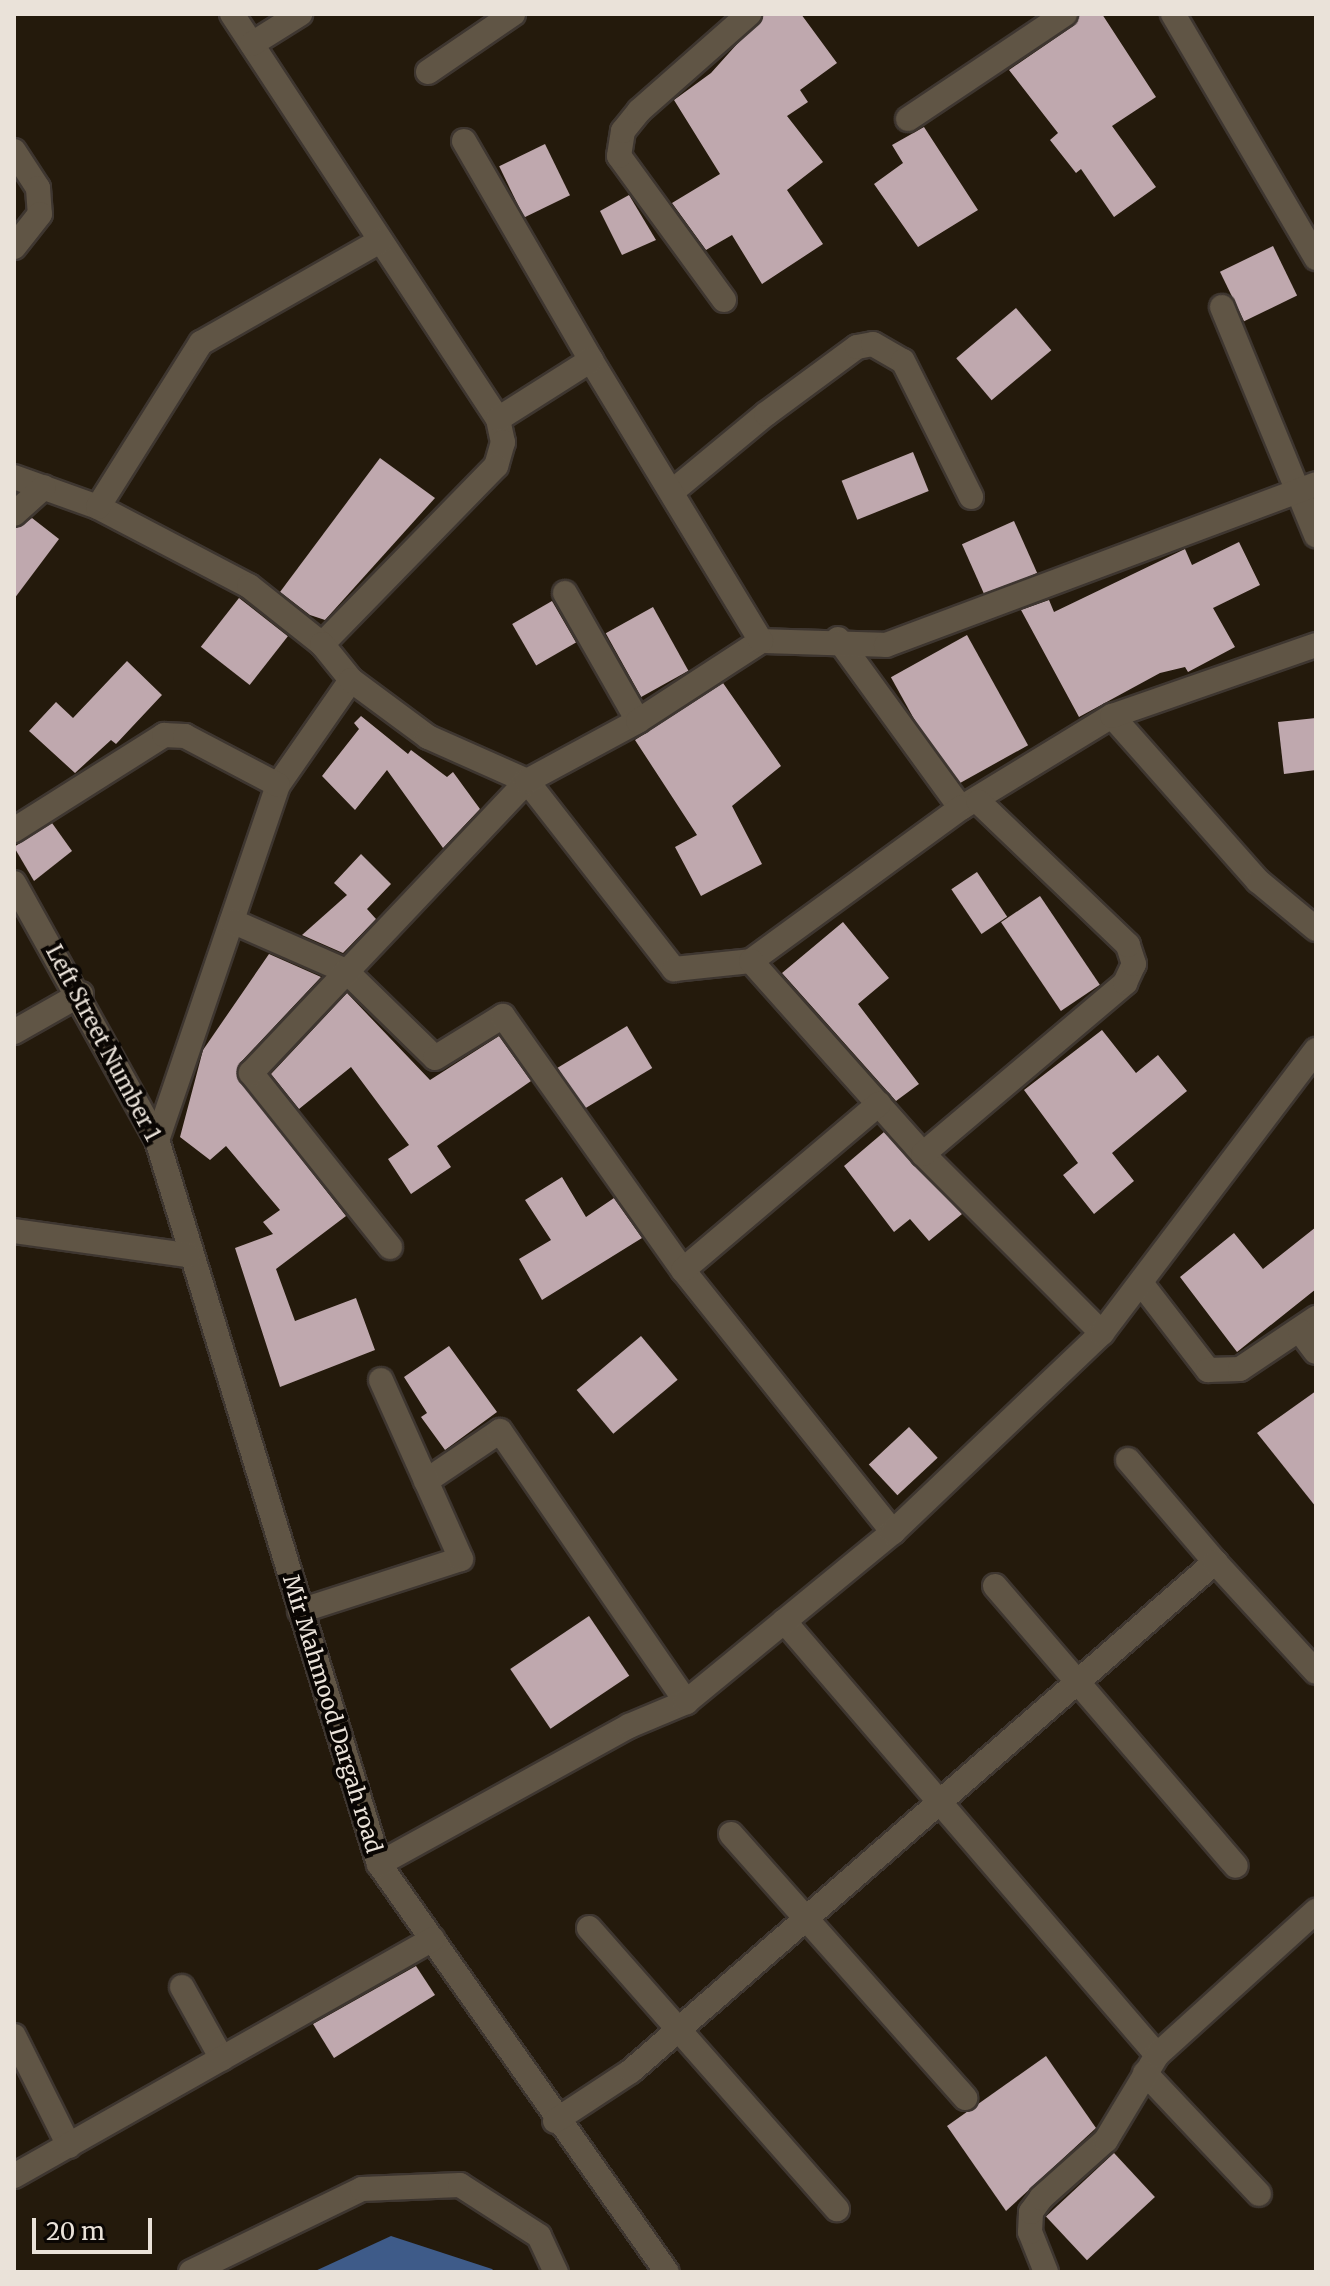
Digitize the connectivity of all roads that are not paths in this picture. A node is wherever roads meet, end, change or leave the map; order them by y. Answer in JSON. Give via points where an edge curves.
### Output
{"nodes":[{"id":1,"x":232,"y":14,"type":"edge"},
{"id":2,"x":300,"y":14,"type":"edge"},
{"id":3,"x":513,"y":14,"type":"edge"},
{"id":4,"x":749,"y":14,"type":"edge"},
{"id":5,"x":1065,"y":14,"type":"edge"},
{"id":6,"x":1173,"y":14,"type":"edge"},
{"id":7,"x":252,"y":44,"type":"junction"},
{"id":8,"x":428,"y":72,"type":"dead end"},
{"id":9,"x":908,"y":119,"type":"dead end"},
{"id":10,"x":464,"y":141,"type":"dead end"},
{"id":11,"x":14,"y":151,"type":"edge"},
{"id":12,"x":380,"y":241,"type":"junction"},
{"id":13,"x":14,"y":247,"type":"edge"},
{"id":14,"x":1316,"y":258,"type":"edge"},
{"id":15,"x":724,"y":300,"type":"dead end"},
{"id":16,"x":1222,"y":307,"type":"dead end"},
{"id":17,"x":591,"y":360,"type":"junction"},
{"id":18,"x":498,"y":419,"type":"junction"},
{"id":19,"x":14,"y":477,"type":"edge"},
{"id":20,"x":44,"y":487,"type":"junction"},
{"id":21,"x":1308,"y":488,"type":"edge"},
{"id":22,"x":674,"y":490,"type":"junction"},
{"id":23,"x":971,"y":497,"type":"dead end"},
{"id":24,"x":98,"y":507,"type":"junction"},
{"id":25,"x":14,"y":514,"type":"edge"},
{"id":26,"x":1316,"y":535,"type":"edge"},
{"id":27,"x":565,"y":593,"type":"dead end"},
{"id":28,"x":838,"y":639,"type":"junction"},
{"id":29,"x":761,"y":641,"type":"junction"},
{"id":30,"x":322,"y":644,"type":"junction"},
{"id":31,"x":1316,"y":645,"type":"edge"},
{"id":32,"x":351,"y":680,"type":"junction"},
{"id":33,"x":1112,"y":716,"type":"junction"},
{"id":34,"x":638,"y":721,"type":"junction"},
{"id":35,"x":527,"y":781,"type":"junction"},
{"id":36,"x":278,"y":785,"type":"junction"},
{"id":37,"x":970,"y":805,"type":"junction"},
{"id":38,"x":14,"y":830,"type":"edge"},
{"id":39,"x":14,"y":883,"type":"edge"},
{"id":40,"x":232,"y":921,"type":"junction"},
{"id":41,"x":1316,"y":929,"type":"edge"},
{"id":42,"x":751,"y":961,"type":"junction"},
{"id":43,"x":346,"y":971,"type":"junction"},
{"id":44,"x":81,"y":994,"type":"junction"},
{"id":45,"x":14,"y":1032,"type":"edge"},
{"id":46,"x":1316,"y":1050,"type":"edge"},
{"id":47,"x":879,"y":1104,"type":"junction"},
{"id":48,"x":157,"y":1140,"type":"junction"},
{"id":49,"x":923,"y":1154,"type":"junction"},
{"id":50,"x":14,"y":1231,"type":"edge"},
{"id":51,"x":390,"y":1247,"type":"dead end"},
{"id":52,"x":188,"y":1255,"type":"junction"},
{"id":53,"x":683,"y":1270,"type":"junction"},
{"id":54,"x":1141,"y":1283,"type":"junction"},
{"id":55,"x":1308,"y":1324,"type":"edge"},
{"id":56,"x":1102,"y":1333,"type":"junction"},
{"id":57,"x":1316,"y":1352,"type":"edge"},
{"id":58,"x":381,"y":1380,"type":"dead end"},
{"id":59,"x":1128,"y":1460,"type":"dead end"},
{"id":60,"x":426,"y":1481,"type":"junction"},
{"id":61,"x":893,"y":1532,"type":"junction"},
{"id":62,"x":1215,"y":1562,"type":"junction"},
{"id":63,"x":995,"y":1586,"type":"dead end"},
{"id":64,"x":300,"y":1611,"type":"junction"},
{"id":65,"x":784,"y":1621,"type":"junction"},
{"id":66,"x":1316,"y":1672,"type":"edge"},
{"id":67,"x":1079,"y":1683,"type":"junction"},
{"id":68,"x":686,"y":1702,"type":"junction"},
{"id":69,"x":942,"y":1805,"type":"junction"},
{"id":70,"x":731,"y":1834,"type":"dead end"},
{"id":71,"x":379,"y":1864,"type":"junction"},
{"id":72,"x":1236,"y":1866,"type":"dead end"},
{"id":73,"x":1316,"y":1911,"type":"edge"},
{"id":74,"x":804,"y":1917,"type":"junction"},
{"id":75,"x":589,"y":1928,"type":"dead end"},
{"id":76,"x":433,"y":1939,"type":"junction"},
{"id":77,"x":182,"y":1987,"type":"dead end"},
{"id":78,"x":678,"y":2029,"type":"junction"},
{"id":79,"x":14,"y":2036,"type":"edge"},
{"id":80,"x":222,"y":2059,"type":"junction"},
{"id":81,"x":1151,"y":2064,"type":"junction"},
{"id":82,"x":965,"y":2098,"type":"dead end"},
{"id":83,"x":555,"y":2121,"type":"junction"},
{"id":84,"x":69,"y":2146,"type":"junction"},
{"id":85,"x":14,"y":2176,"type":"edge"},
{"id":86,"x":1259,"y":2194,"type":"dead end"},
{"id":87,"x":837,"y":2209,"type":"dead end"},
{"id":88,"x":191,"y":2272,"type":"edge"},
{"id":89,"x":556,"y":2272,"type":"edge"},
{"id":90,"x":667,"y":2272,"type":"edge"},
{"id":91,"x":1046,"y":2272,"type":"edge"}],
"edges":[{"from":1,"to":7,"type":"street"},
{"from":2,"to":7,"type":"street"},
{"from":3,"to":8,"type":"street"},
{"from":4,"to":15,"type":"street","via":[[639,111],[623,131],[619,156]]},
{"from":5,"to":9,"type":"street"},
{"from":6,"to":14,"type":"street"},
{"from":7,"to":12,"type":"street"},
{"from":10,"to":17,"type":"street"},
{"from":11,"to":13,"type":"street","via":[[38,188],[40,214]]},
{"from":12,"to":18,"type":"street"},
{"from":12,"to":24,"type":"street","via":[[201,343]]},
{"from":16,"to":21,"type":"street"},
{"from":17,"to":18,"type":"street"},
{"from":17,"to":22,"type":"street"},
{"from":18,"to":30,"type":"street","via":[[503,442],[496,466]]},
{"from":19,"to":20,"type":"street"},
{"from":20,"to":24,"type":"street"},
{"from":20,"to":25,"type":"street"},
{"from":21,"to":26,"type":"street"},
{"from":21,"to":28,"type":"street","via":[[886,645]]},
{"from":22,"to":23,"type":"street","via":[[857,347],[873,344],[903,361]]},
{"from":22,"to":29,"type":"street"},
{"from":24,"to":30,"type":"street","via":[[249,586]]},
{"from":27,"to":34,"type":"street"},
{"from":28,"to":29,"type":"street"},
{"from":28,"to":37,"type":"street"},
{"from":29,"to":34,"type":"street"},
{"from":30,"to":32,"type":"street"},
{"from":31,"to":33,"type":"street"},
{"from":32,"to":35,"type":"street","via":[[428,737]]},
{"from":32,"to":36,"type":"street"},
{"from":33,"to":37,"type":"street"},
{"from":33,"to":41,"type":"street","via":[[1258,881]]},
{"from":34,"to":35,"type":"street"},
{"from":35,"to":42,"type":"street","via":[[674,969]]},
{"from":35,"to":43,"type":"street"},
{"from":36,"to":38,"type":"street","via":[[185,736],[164,735]]},
{"from":36,"to":40,"type":"street"},
{"from":37,"to":42,"type":"street"},
{"from":37,"to":49,"type":"street","via":[[1128,945],[1134,964],[1125,983]]},
{"from":39,"to":44,"type":"street","name":"Left Street Number 1"},
{"from":40,"to":43,"type":"street"},
{"from":40,"to":48,"type":"street"},
{"from":42,"to":47,"type":"street"},
{"from":43,"to":51,"type":"street","via":[[251,1073]]},
{"from":43,"to":53,"type":"street","via":[[435,1058],[503,1016]]},
{"from":44,"to":45,"type":"street"},
{"from":44,"to":48,"type":"street","name":"Left Street Number 1"},
{"from":46,"to":54,"type":"street"},
{"from":47,"to":49,"type":"street"},
{"from":47,"to":53,"type":"street"},
{"from":48,"to":52,"type":"street","name":"Left Street Number 1"},
{"from":49,"to":56,"type":"street"},
{"from":50,"to":52,"type":"street"},
{"from":52,"to":64,"type":"street","name":"Mir Mahmood Dargah road"},
{"from":53,"to":61,"type":"street"},
{"from":54,"to":55,"type":"street","via":[[1208,1370],[1240,1369]]},
{"from":54,"to":56,"type":"street"},
{"from":55,"to":57,"type":"street"},
{"from":56,"to":61,"type":"street"},
{"from":58,"to":60,"type":"street"},
{"from":59,"to":62,"type":"street"},
{"from":60,"to":64,"type":"street","via":[[461,1559]]},
{"from":60,"to":68,"type":"street","via":[[500,1431]]},
{"from":61,"to":65,"type":"street"},
{"from":62,"to":66,"type":"street"},
{"from":62,"to":67,"type":"street"},
{"from":63,"to":67,"type":"street"},
{"from":64,"to":71,"type":"street","name":"Mir Mahmood Dargah road"},
{"from":65,"to":68,"type":"street"},
{"from":65,"to":69,"type":"street"},
{"from":67,"to":69,"type":"street"},
{"from":67,"to":72,"type":"street"},
{"from":68,"to":71,"type":"street","via":[[629,1726]]},
{"from":69,"to":74,"type":"street"},
{"from":69,"to":81,"type":"street"},
{"from":70,"to":74,"type":"street"},
{"from":71,"to":76,"type":"street","name":"Mir Mahmood Dargah road"},
{"from":73,"to":81,"type":"street"},
{"from":74,"to":78,"type":"street"},
{"from":74,"to":82,"type":"street"},
{"from":75,"to":78,"type":"street"},
{"from":76,"to":80,"type":"street"},
{"from":76,"to":83,"type":"street","name":"Mir Mahmood Dargah road"},
{"from":77,"to":80,"type":"street"},
{"from":78,"to":83,"type":"street","via":[[631,2071]]},
{"from":78,"to":87,"type":"street"},
{"from":79,"to":84,"type":"street"},
{"from":80,"to":84,"type":"street"},
{"from":81,"to":86,"type":"street"},
{"from":81,"to":91,"type":"street","via":[[1106,2140],[1031,2212],[1030,2232]]},
{"from":83,"to":90,"type":"street","name":"Mir Mahmood Dargah road"},
{"from":84,"to":85,"type":"street"},
{"from":88,"to":89,"type":"street","via":[[362,2189],[460,2185],[539,2236]]}]}
